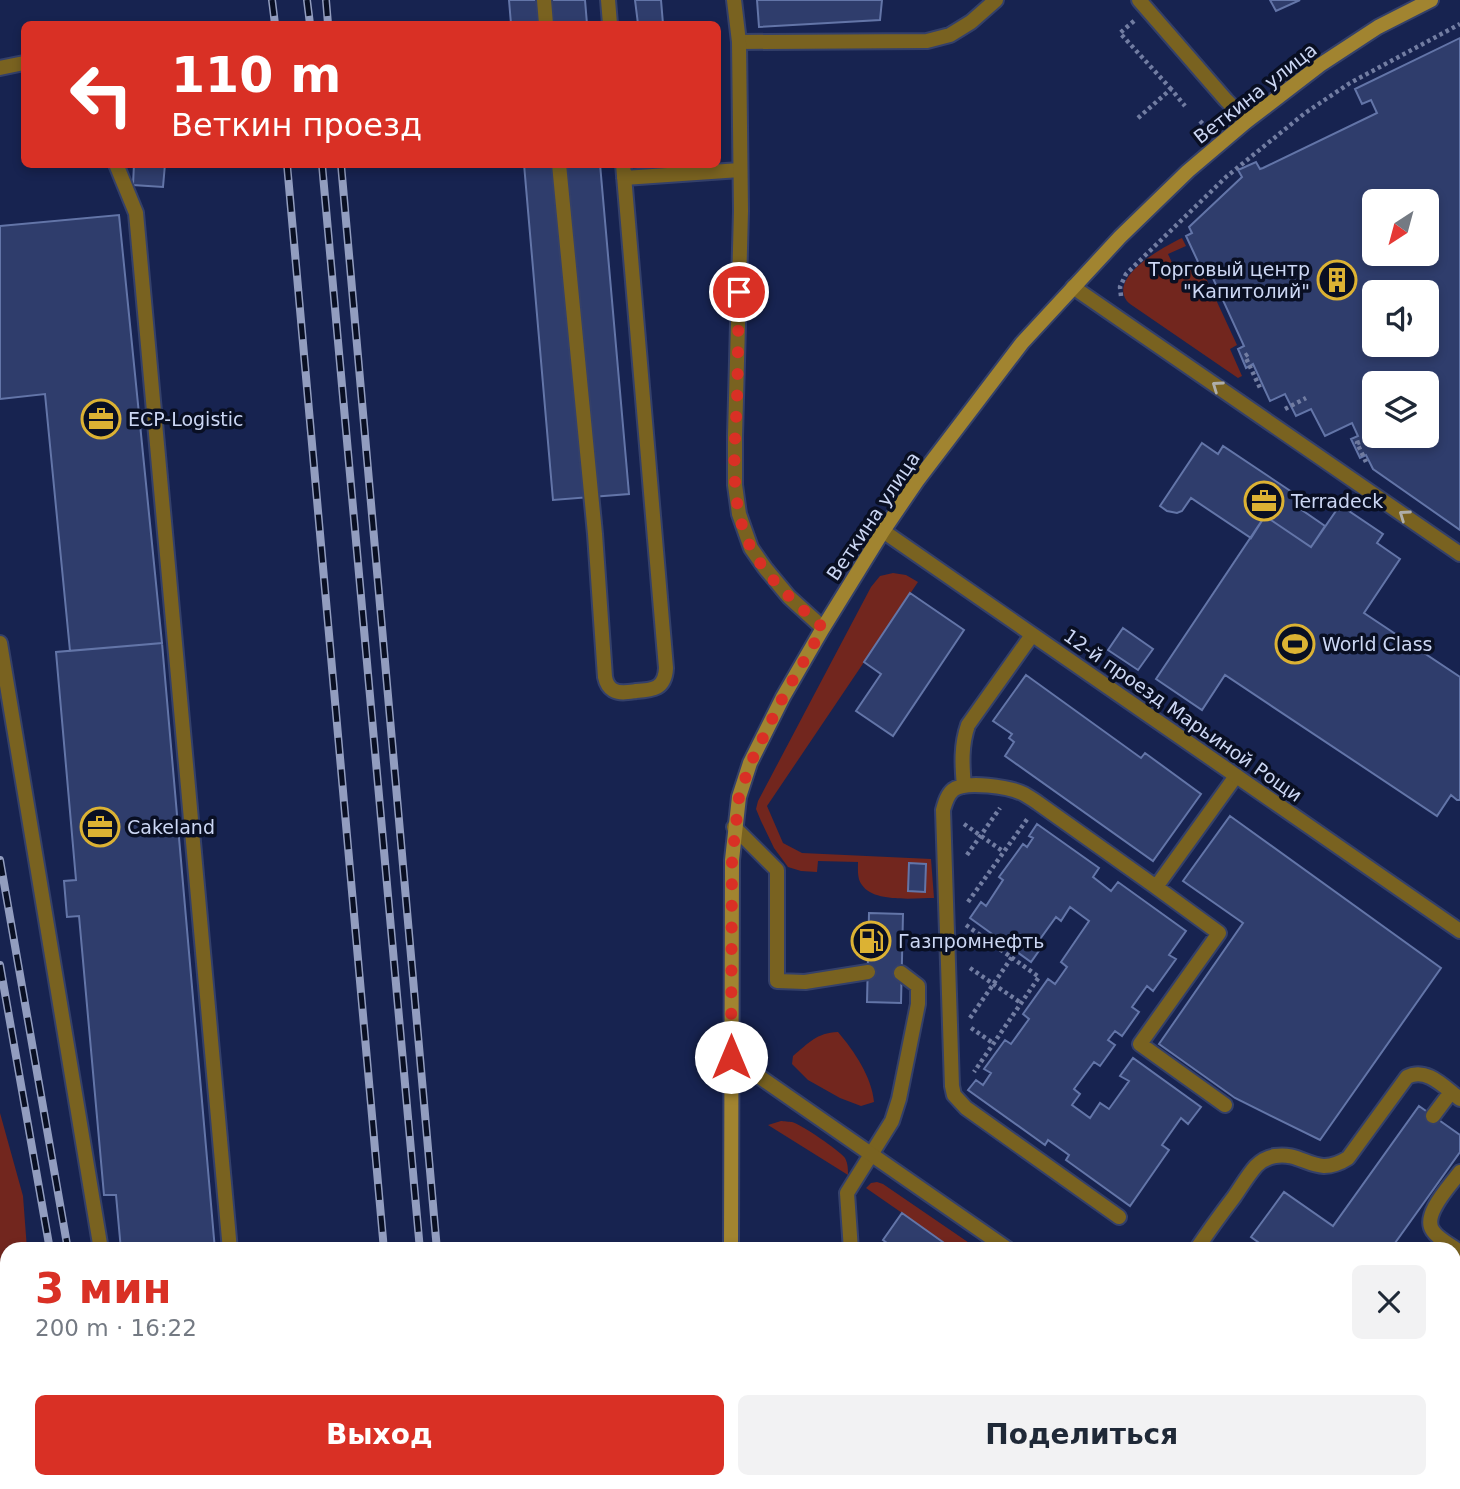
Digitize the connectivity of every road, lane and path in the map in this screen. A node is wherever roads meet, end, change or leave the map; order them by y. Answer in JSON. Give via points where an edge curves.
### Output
{"nodes":[{"id":1,"x":544,"y":0,"type":"edge"},
{"id":2,"x":608,"y":0,"type":"edge"},
{"id":3,"x":734,"y":0,"type":"edge"},
{"id":4,"x":996,"y":0,"type":"edge"},
{"id":5,"x":1431,"y":0,"type":"edge"},
{"id":6,"x":1143,"y":5,"type":"edge"},
{"id":7,"x":546,"y":21,"type":"edge"},
{"id":8,"x":610,"y":21,"type":"edge"},
{"id":9,"x":1460,"y":24,"type":"edge"},
{"id":10,"x":739,"y":42,"type":"junction"},
{"id":11,"x":21,"y":64,"type":"edge"},
{"id":12,"x":0,"y":68,"type":"edge"},
{"id":13,"x":1171,"y":89,"type":"junction"},
{"id":14,"x":1185,"y":106,"type":"dead end"},
{"id":15,"x":1138,"y":118,"type":"dead end"},
{"id":16,"x":1200,"y":121,"type":"dead end"},
{"id":17,"x":1247,"y":121,"type":"junction"},
{"id":18,"x":1207,"y":128,"type":"dead end"},
{"id":19,"x":118,"y":168,"type":"edge"},
{"id":20,"x":559,"y":168,"type":"edge"},
{"id":21,"x":740,"y":170,"type":"junction"},
{"id":22,"x":623,"y":171,"type":"edge"},
{"id":23,"x":1073,"y":287,"type":"junction"},
{"id":24,"x":1121,"y":300,"type":"dead end"},
{"id":25,"x":1248,"y":354,"type":"dead end"},
{"id":26,"x":1258,"y":397,"type":"dead end"},
{"id":27,"x":1306,"y":398,"type":"dead end"},
{"id":28,"x":1290,"y":405,"type":"dead end"},
{"id":29,"x":1360,"y":442,"type":"dead end"},
{"id":30,"x":1363,"y":456,"type":"dead end"},
{"id":31,"x":883,"y":531,"type":"junction"},
{"id":32,"x":1460,"y":554,"type":"edge"},
{"id":33,"x":823,"y":628,"type":"junction"},
{"id":34,"x":1032,"y":635,"type":"junction"},
{"id":35,"x":0,"y":643,"type":"edge"},
{"id":36,"x":1236,"y":776,"type":"junction"},
{"id":37,"x":964,"y":786,"type":"junction"},
{"id":38,"x":1013,"y":790,"type":"junction"},
{"id":39,"x":1038,"y":803,"type":"junction"},
{"id":40,"x":943,"y":810,"type":"junction"},
{"id":41,"x":734,"y":827,"type":"junction"},
{"id":42,"x":981,"y":836,"type":"junction"},
{"id":43,"x":1004,"y":852,"type":"junction"},
{"id":44,"x":946,"y":885,"type":"junction"},
{"id":45,"x":1156,"y":887,"type":"junction"},
{"id":46,"x":962,"y":911,"type":"dead end"},
{"id":47,"x":963,"y":923,"type":"dead end"},
{"id":48,"x":1460,"y":932,"type":"edge"},
{"id":49,"x":948,"y":954,"type":"junction"},
{"id":50,"x":1012,"y":957,"type":"junction"},
{"id":51,"x":868,"y":972,"type":"dead end"},
{"id":52,"x":901,"y":973,"type":"dead end"},
{"id":53,"x":993,"y":984,"type":"junction"},
{"id":54,"x":1021,"y":1003,"type":"junction"},
{"id":55,"x":966,"y":1024,"type":"dead end"},
{"id":56,"x":731,"y":1057,"type":"junction"},
{"id":57,"x":1455,"y":1095,"type":"edge"},
{"id":58,"x":956,"y":1097,"type":"junction"},
{"id":59,"x":1225,"y":1105,"type":"dead end"},
{"id":60,"x":1433,"y":1116,"type":"dead end"},
{"id":61,"x":871,"y":1154,"type":"junction"},
{"id":62,"x":1460,"y":1172,"type":"edge"},
{"id":63,"x":1119,"y":1217,"type":"dead end"},
{"id":64,"x":100,"y":1242,"type":"edge"},
{"id":65,"x":229,"y":1242,"type":"edge"},
{"id":66,"x":731,"y":1242,"type":"edge"},
{"id":67,"x":850,"y":1242,"type":"edge"},
{"id":68,"x":998,"y":1242,"type":"edge"},
{"id":69,"x":1205,"y":1242,"type":"edge"},
{"id":70,"x":1446,"y":1242,"type":"edge"}],
"edges":[{"from":1,"to":7,"type":"street"},
{"from":2,"to":8,"type":"street"},
{"from":3,"to":10,"type":"street"},
{"from":4,"to":10,"type":"street","via":[[950,36],[927,41]]},
{"from":5,"to":17,"type":"street","name":"Веткина улица","via":[[1320,65]]},
{"from":6,"to":13,"type":"path","via":[[1120,33]]},
{"from":6,"to":17,"type":"street"},
{"from":9,"to":24,"type":"path","via":[[1350,83],[1226,177],[1126,274]]},
{"from":10,"to":21,"type":"street"},
{"from":11,"to":12,"type":"street"},
{"from":13,"to":14,"type":"path"},
{"from":13,"to":15,"type":"path"},
{"from":16,"to":18,"type":"path"},
{"from":17,"to":23,"type":"street","name":"Веткина улица","via":[[1188,172]]},
{"from":19,"to":65,"type":"street","via":[[136,213]]},
{"from":20,"to":22,"type":"street","via":[[605,677],[617,692],[654,689],[666,675]]},
{"from":21,"to":22,"type":"street"},
{"from":21,"to":33,"type":"street","via":[[735,436],[739,514],[751,548],[765,568]]},
{"from":23,"to":31,"type":"street","name":"Веткина улица","via":[[1022,343]]},
{"from":32,"to":23,"type":"street","one_way":true},
{"from":25,"to":26,"type":"path","via":[[1245,356],[1262,392]]},
{"from":27,"to":28,"type":"path"},
{"from":29,"to":30,"type":"path"},
{"from":31,"to":33,"type":"street","name":"Веткина улица"},
{"from":31,"to":34,"type":"street","name":"12-й проезд Марьиной Рощи"},
{"from":33,"to":41,"type":"street","name":"Веткина улица","via":[[750,764]]},
{"from":34,"to":36,"type":"street","name":"12-й проезд Марьиной Рощи"},
{"from":34,"to":37,"type":"street","via":[[968,725],[962,754]]},
{"from":35,"to":64,"type":"street"},
{"from":36,"to":45,"type":"street"},
{"from":36,"to":48,"type":"street","name":"12-й проезд Марьиной Рощи"},
{"from":37,"to":38,"type":"street"},
{"from":37,"to":40,"type":"street","via":[[953,790]]},
{"from":38,"to":39,"type":"street"},
{"from":38,"to":42,"type":"path"},
{"from":39,"to":43,"type":"path"},
{"from":39,"to":45,"type":"street"},
{"from":40,"to":42,"type":"path"},
{"from":40,"to":44,"type":"street"},
{"from":41,"to":51,"type":"street","via":[[777,870],[777,981],[805,982]]},
{"from":41,"to":56,"type":"street","name":"Веткина улица"},
{"from":42,"to":43,"type":"path"},
{"from":42,"to":44,"type":"path"},
{"from":43,"to":46,"type":"path"},
{"from":44,"to":49,"type":"street"},
{"from":45,"to":59,"type":"street","via":[[1219,933],[1140,1044]]},
{"from":47,"to":50,"type":"path"},
{"from":49,"to":53,"type":"path"},
{"from":49,"to":58,"type":"street"},
{"from":50,"to":53,"type":"path"},
{"from":50,"to":54,"type":"path","via":[[1039,977]]},
{"from":52,"to":61,"type":"street","via":[[918,986],[918,1004],[899,1099],[892,1121]]},
{"from":53,"to":54,"type":"path"},
{"from":53,"to":55,"type":"path"},
{"from":54,"to":58,"type":"path"},
{"from":56,"to":61,"type":"street"},
{"from":56,"to":66,"type":"street","name":"Веткина улица"},
{"from":57,"to":60,"type":"street"},
{"from":57,"to":69,"type":"street","via":[[1427,1075],[1414,1074],[1407,1077],[1343,1161],[1320,1167],[1285,1156],[1266,1160],[1250,1174]]},
{"from":58,"to":63,"type":"street"},
{"from":61,"to":67,"type":"street","via":[[847,1193]]},
{"from":61,"to":68,"type":"street"},
{"from":62,"to":70,"type":"street","via":[[1429,1219],[1433,1233]]}]}
